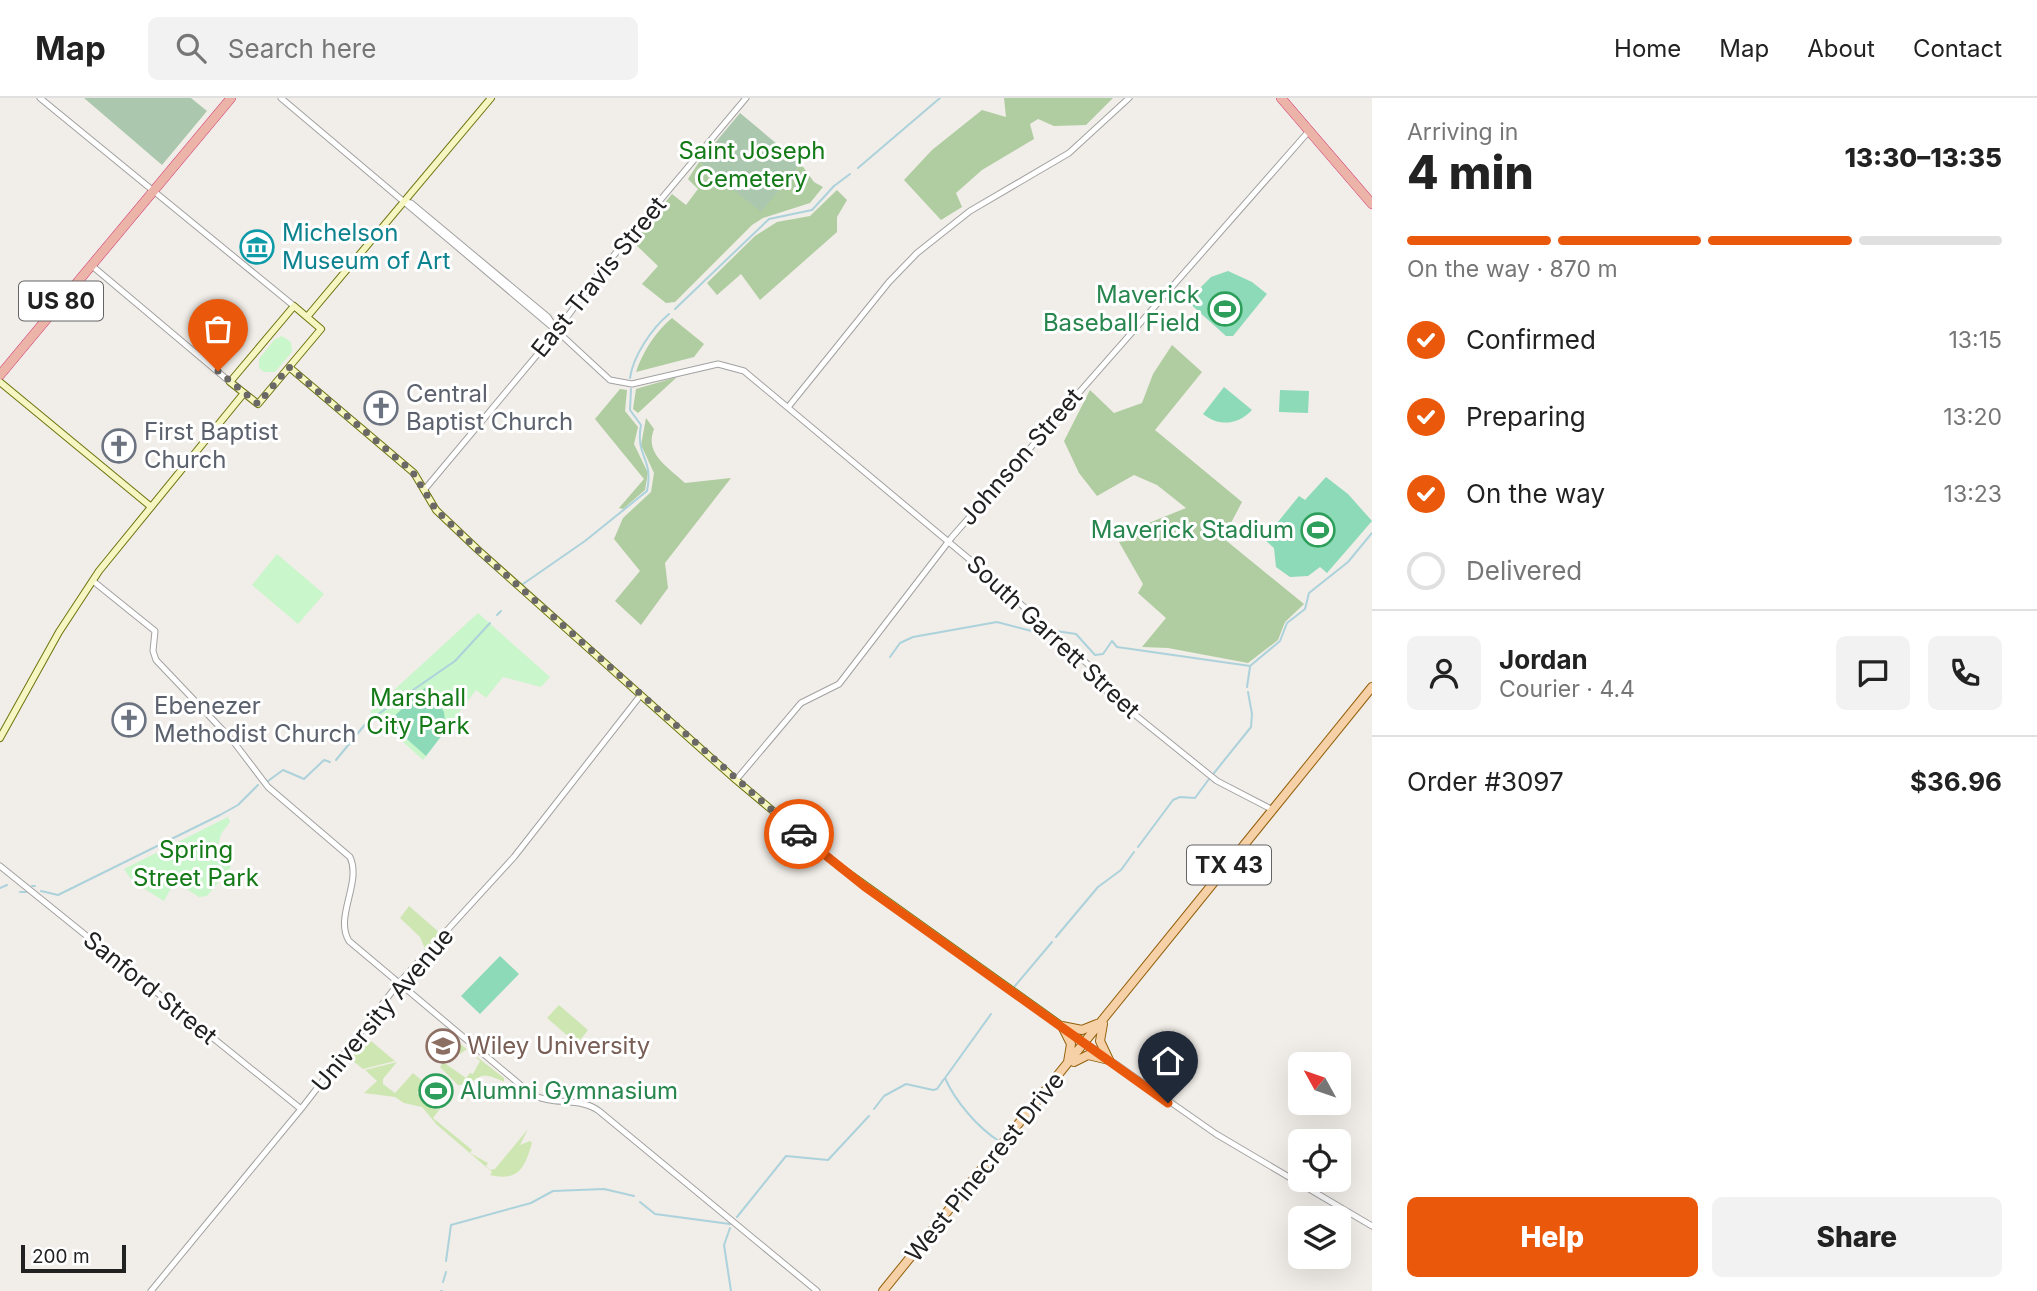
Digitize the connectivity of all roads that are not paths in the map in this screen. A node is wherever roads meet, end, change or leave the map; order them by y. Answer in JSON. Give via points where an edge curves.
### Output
{"nodes":[{"id":1,"x":40,"y":98,"type":"edge"},
{"id":2,"x":231,"y":98,"type":"edge"},
{"id":3,"x":281,"y":98,"type":"edge"},
{"id":4,"x":491,"y":98,"type":"edge"},
{"id":5,"x":746,"y":98,"type":"edge"},
{"id":6,"x":1129,"y":98,"type":"edge"},
{"id":7,"x":1280,"y":98,"type":"edge"},
{"id":8,"x":1309,"y":131,"type":"junction"},
{"id":9,"x":155,"y":190,"type":"junction"},
{"id":10,"x":405,"y":202,"type":"junction"},
{"id":11,"x":1372,"y":204,"type":"edge"},
{"id":12,"x":91,"y":265,"type":"junction"},
{"id":13,"x":294,"y":306,"type":"junction"},
{"id":14,"x":307,"y":317,"type":"junction"},
{"id":15,"x":557,"y":331,"type":"junction"},
{"id":16,"x":289,"y":367,"type":"junction"},
{"id":17,"x":0,"y":375,"type":"edge"},
{"id":18,"x":0,"y":382,"type":"edge"},
{"id":19,"x":230,"y":382,"type":"junction"},
{"id":20,"x":244,"y":393,"type":"junction"},
{"id":21,"x":789,"y":406,"type":"junction"},
{"id":22,"x":425,"y":489,"type":"junction"},
{"id":23,"x":150,"y":506,"type":"junction"},
{"id":24,"x":950,"y":541,"type":"junction"},
{"id":25,"x":93,"y":581,"type":"junction"},
{"id":26,"x":1372,"y":687,"type":"edge"},
{"id":27,"x":640,"y":696,"type":"junction"},
{"id":28,"x":0,"y":738,"type":"edge"},
{"id":29,"x":736,"y":780,"type":"junction"},
{"id":30,"x":1273,"y":810,"type":"junction"},
{"id":31,"x":0,"y":866,"type":"edge"},
{"id":32,"x":398,"y":984,"type":"junction"},
{"id":33,"x":1105,"y":1018,"type":"junction"},
{"id":34,"x":1062,"y":1026,"type":"junction"},
{"id":35,"x":1086,"y":1043,"type":"junction"},
{"id":36,"x":1109,"y":1060,"type":"junction"},
{"id":37,"x":1065,"y":1068,"type":"junction"},
{"id":38,"x":301,"y":1109,"type":"junction"},
{"id":39,"x":1372,"y":1226,"type":"edge"},
{"id":40,"x":151,"y":1291,"type":"edge"},
{"id":41,"x":817,"y":1291,"type":"edge"},
{"id":42,"x":883,"y":1291,"type":"edge"}],
"edges":[{"from":1,"to":9,"type":"street"},
{"from":2,"to":9,"type":"highway","number":"US 80"},
{"from":3,"to":10,"type":"street"},
{"from":4,"to":10,"type":"main road"},
{"from":5,"to":15,"type":"street","name":"East Travis Street","via":[[599,273]]},
{"from":6,"to":21,"type":"street","via":[[1069,153],[970,211],[932,239],[892,279]]},
{"from":7,"to":8,"type":"highway"},
{"from":8,"to":11,"type":"highway"},
{"from":8,"to":24,"type":"street","name":"Johnson Street"},
{"from":9,"to":12,"type":"highway","number":"US 80"},
{"from":9,"to":13,"type":"street"},
{"from":10,"to":14,"type":"main road"},
{"from":10,"to":15,"type":"street"},
{"from":12,"to":17,"type":"highway","number":"US 80"},
{"from":12,"to":19,"type":"street"},
{"from":13,"to":14,"type":"main road"},
{"from":13,"to":19,"type":"main road"},
{"from":14,"to":16,"type":"main road","via":[[321,329]]},
{"from":15,"to":21,"type":"street","name":"South Garrett Street","via":[[605,377],[619,384],[718,364],[744,371]]},
{"from":15,"to":22,"type":"street","name":"East Travis Street"},
{"from":16,"to":20,"type":"main road","via":[[258,404]]},
{"from":16,"to":22,"type":"main road","via":[[408,468]]},
{"from":18,"to":23,"type":"main road"},
{"from":19,"to":20,"type":"main road"},
{"from":20,"to":23,"type":"main road"},
{"from":21,"to":24,"type":"street","name":"South Garrett Street"},
{"from":22,"to":27,"type":"main road","via":[[433,506],[453,527]]},
{"from":23,"to":25,"type":"main road"},
{"from":24,"to":29,"type":"street","name":"Johnson Street","via":[[842,681],[802,703]]},
{"from":24,"to":30,"type":"street","name":"South Garrett Street","via":[[1092,668],[1108,693],[1217,781]]},
{"from":25,"to":28,"type":"main road"},
{"from":25,"to":32,"type":"street","via":[[155,631],[156,660],[237,746],[268,788],[345,853],[352,863],[346,935]]},
{"from":26,"to":30,"type":"main road","number":"TX 43"},
{"from":27,"to":29,"type":"main road"},
{"from":27,"to":32,"type":"street","name":"University Avenue","via":[[500,874]]},
{"from":29,"to":34,"type":"main road","via":[[859,882]]},
{"from":30,"to":33,"type":"main road","number":"TX 43"},
{"from":31,"to":38,"type":"street","name":"Sanford Street"},
{"from":32,"to":38,"type":"street","name":"University Avenue"},
{"from":32,"to":41,"type":"street","via":[[540,1098],[596,1108]]},
{"from":33,"to":34,"type":"main road","via":[[1085,1030]]},
{"from":33,"to":35,"type":"main road","number":"TX 43"},
{"from":33,"to":36,"type":"main road","via":[[1100,1041]]},
{"from":34,"to":35,"type":"main road"},
{"from":34,"to":37,"type":"main road","via":[[1071,1046]]},
{"from":35,"to":36,"type":"street"},
{"from":35,"to":37,"type":"main road","name":"West Pinecrest Drive","number":"TX 43"},
{"from":36,"to":37,"type":"main road","via":[[1088,1055]]},
{"from":36,"to":39,"type":"street","via":[[1248,1154]]},
{"from":37,"to":42,"type":"main road","name":"West Pinecrest Drive","number":"TX 43"},
{"from":38,"to":40,"type":"street","name":"University Avenue"}]}
